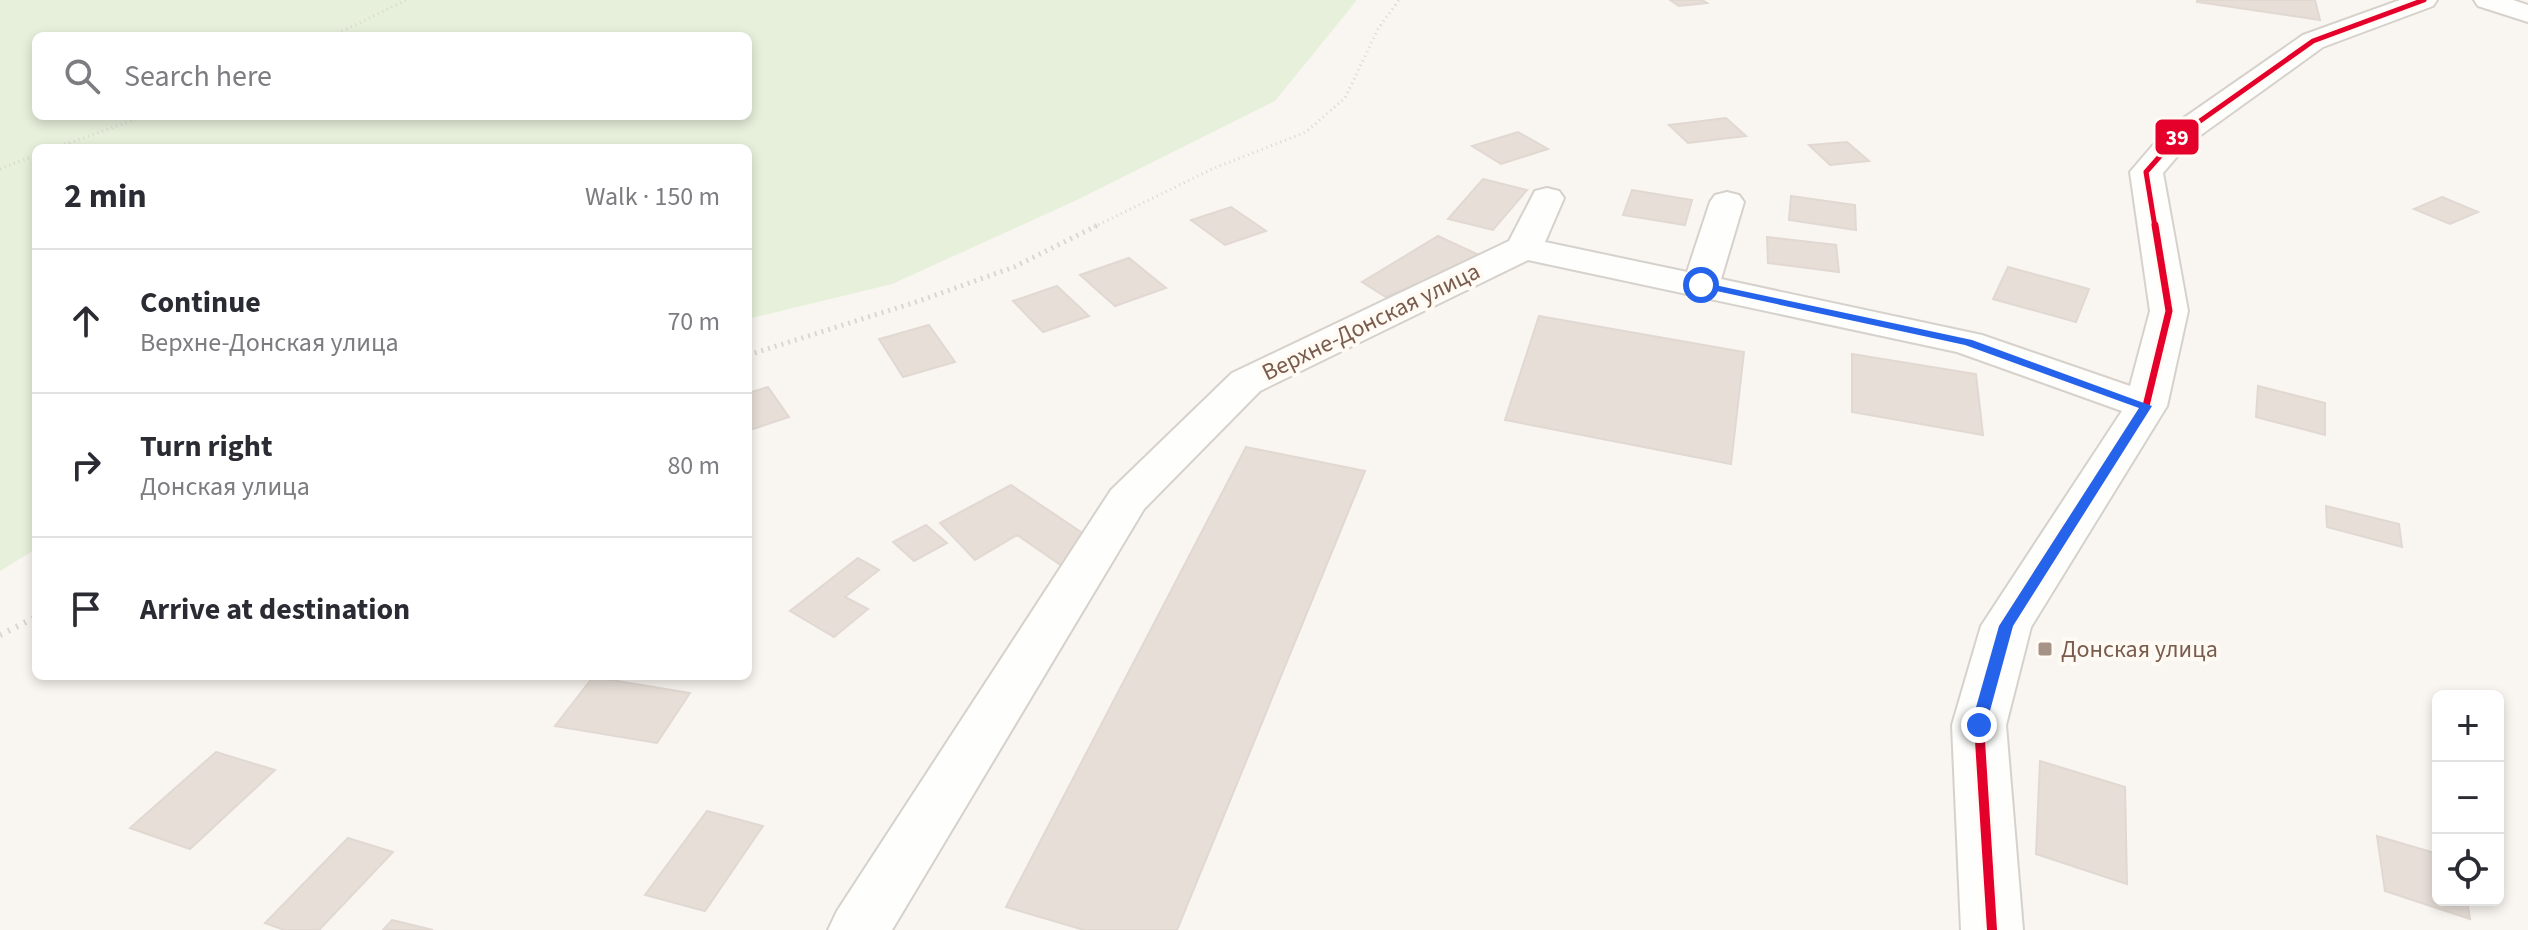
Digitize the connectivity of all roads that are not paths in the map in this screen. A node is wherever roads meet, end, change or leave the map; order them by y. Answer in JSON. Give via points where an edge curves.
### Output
{"nodes":[{"id":1,"x":2424,"y":0,"type":"edge"},
{"id":2,"x":2487,"y":0,"type":"edge"},
{"id":3,"x":2528,"y":14,"type":"edge"},
{"id":4,"x":1547,"y":198,"type":"dead end"},
{"id":5,"x":1727,"y":202,"type":"dead end"},
{"id":6,"x":1524,"y":248,"type":"junction"},
{"id":7,"x":1701,"y":285,"type":"junction"},
{"id":8,"x":2146,"y":406,"type":"junction"},
{"id":9,"x":859,"y":930,"type":"edge"},
{"id":10,"x":1992,"y":930,"type":"edge"}],
"edges":[{"from":1,"to":8,"type":"street","via":[[2313,41],[2176,138],[2146,172],[2169,311]]},
{"from":2,"to":3,"type":"street"},
{"from":4,"to":6,"type":"street"},
{"from":5,"to":7,"type":"street"},
{"from":6,"to":7,"type":"street"},
{"from":6,"to":9,"type":"street","name":"Верхне-Донская улица","via":[[1246,382],[1127,500]]},
{"from":7,"to":8,"type":"street","via":[[1968,343]]},
{"from":8,"to":10,"type":"street","via":[[2006,626],[1979,725]]}]}
